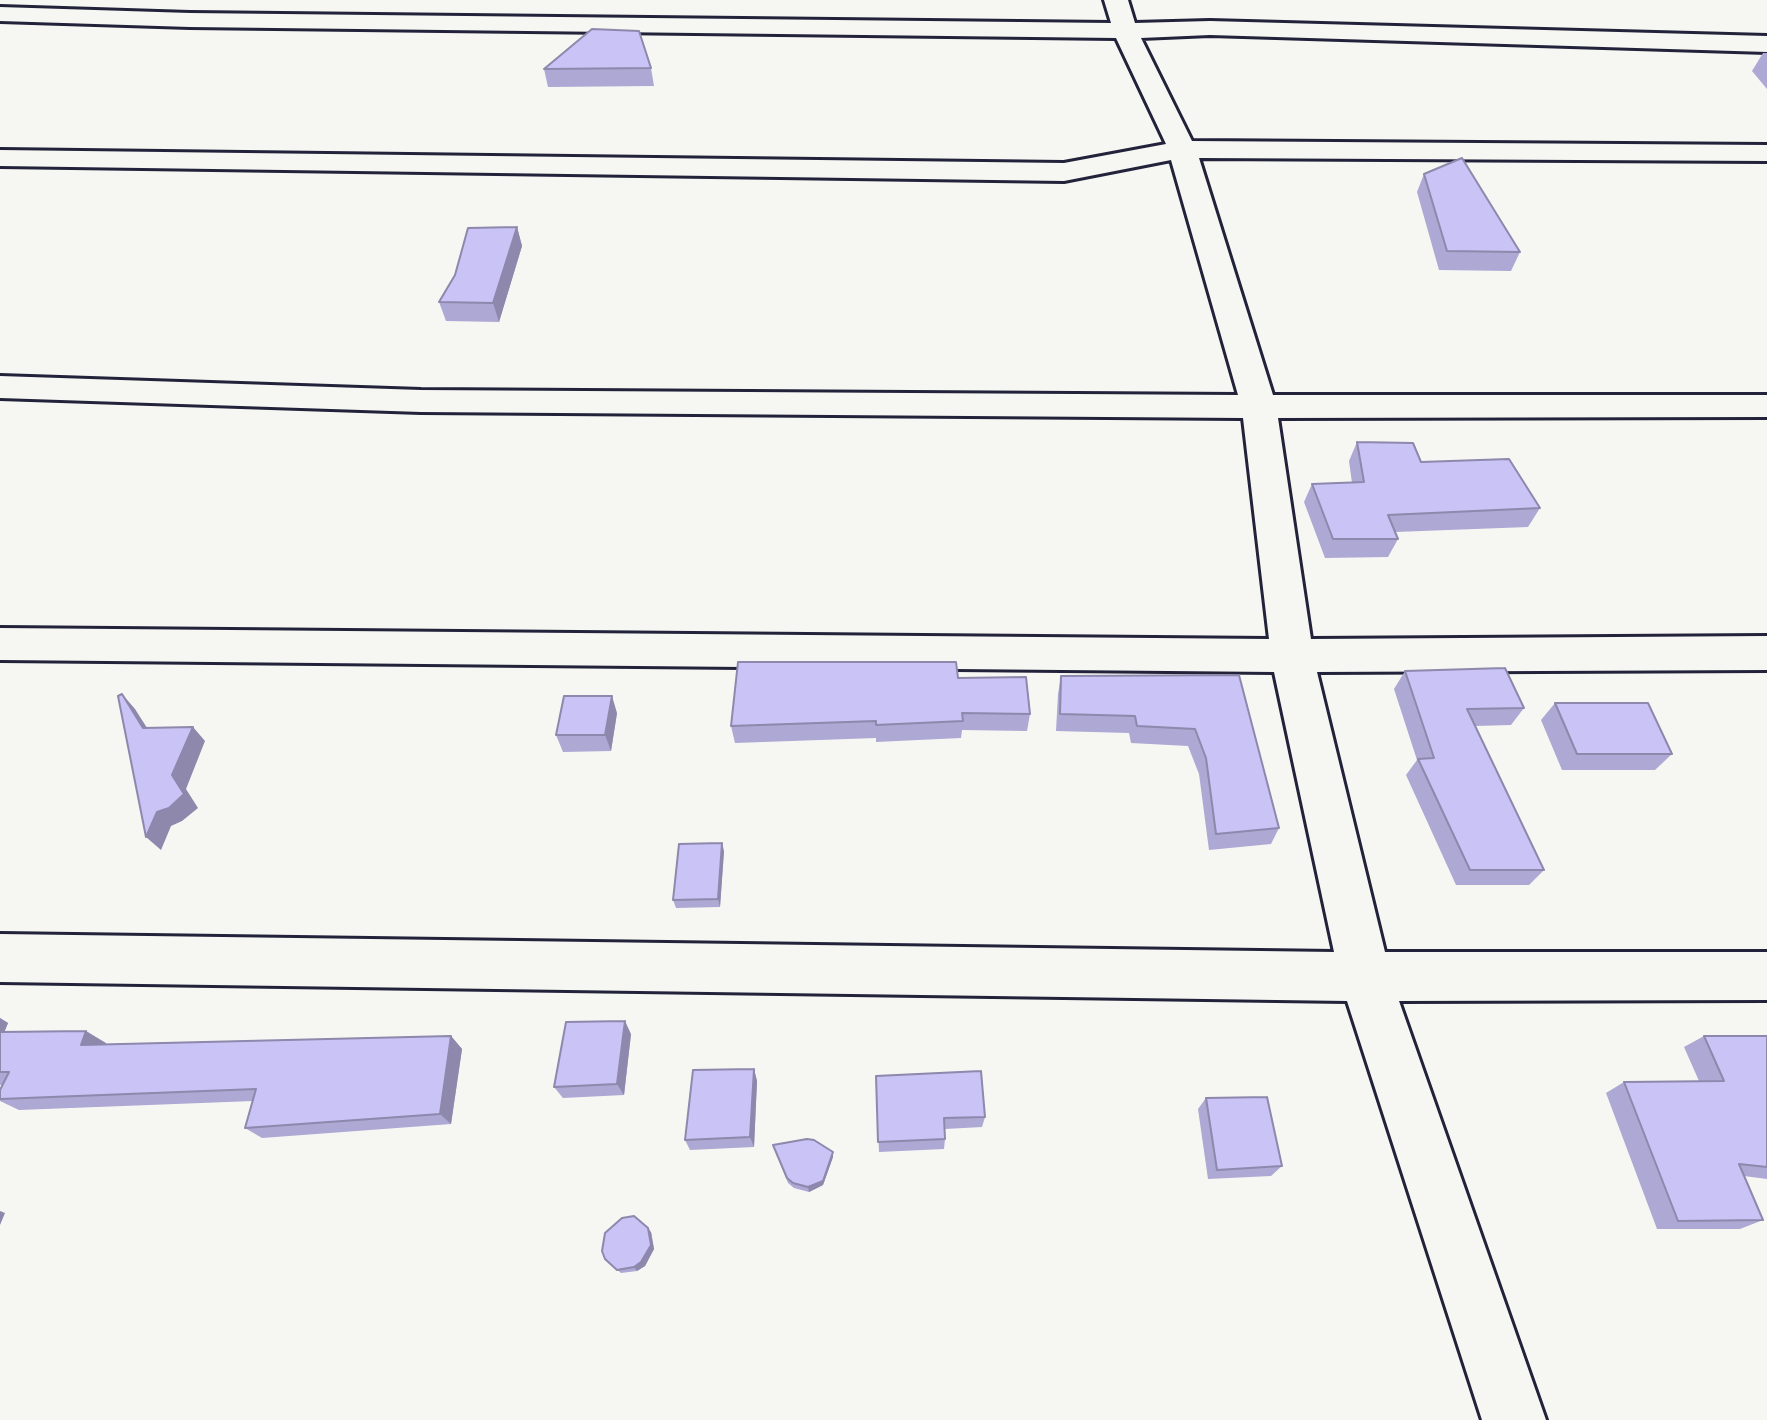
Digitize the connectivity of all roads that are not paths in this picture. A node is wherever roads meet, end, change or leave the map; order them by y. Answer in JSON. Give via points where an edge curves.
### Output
{"nodes":[{"id":1,"x":0,"y":14,"type":"edge"},
{"id":2,"x":1120,"y":16,"type":"edge"},
{"id":3,"x":1767,"y":44,"type":"edge"},
{"id":4,"x":1182,"y":149,"type":"junction"},
{"id":5,"x":1767,"y":153,"type":"edge"},
{"id":6,"x":0,"y":158,"type":"edge"},
{"id":7,"x":0,"y":387,"type":"edge"},
{"id":8,"x":1767,"y":406,"type":"edge"},
{"id":9,"x":1259,"y":407,"type":"junction"},
{"id":10,"x":0,"y":644,"type":"edge"},
{"id":11,"x":1767,"y":653,"type":"edge"},
{"id":12,"x":1292,"y":656,"type":"junction"},
{"id":13,"x":0,"y":958,"type":"edge"},
{"id":14,"x":1767,"y":976,"type":"edge"},
{"id":15,"x":1365,"y":977,"type":"junction"},
{"id":16,"x":1514,"y":1420,"type":"edge"}],
"edges":[{"from":1,"to":2,"type":"street","via":[[190,20]]},
{"from":2,"to":3,"type":"street","via":[[1210,28]]},
{"from":2,"to":4,"type":"street"},
{"from":4,"to":5,"type":"street"},
{"from":4,"to":6,"type":"street","via":[[1064,172]]},
{"from":4,"to":9,"type":"street"},
{"from":7,"to":9,"type":"street","via":[[421,401]]},
{"from":8,"to":9,"type":"street"},
{"from":9,"to":12,"type":"street"},
{"from":10,"to":12,"type":"street"},
{"from":11,"to":12,"type":"street"},
{"from":12,"to":15,"type":"street"},
{"from":13,"to":15,"type":"street"},
{"from":14,"to":15,"type":"street"},
{"from":15,"to":16,"type":"street"}]}
